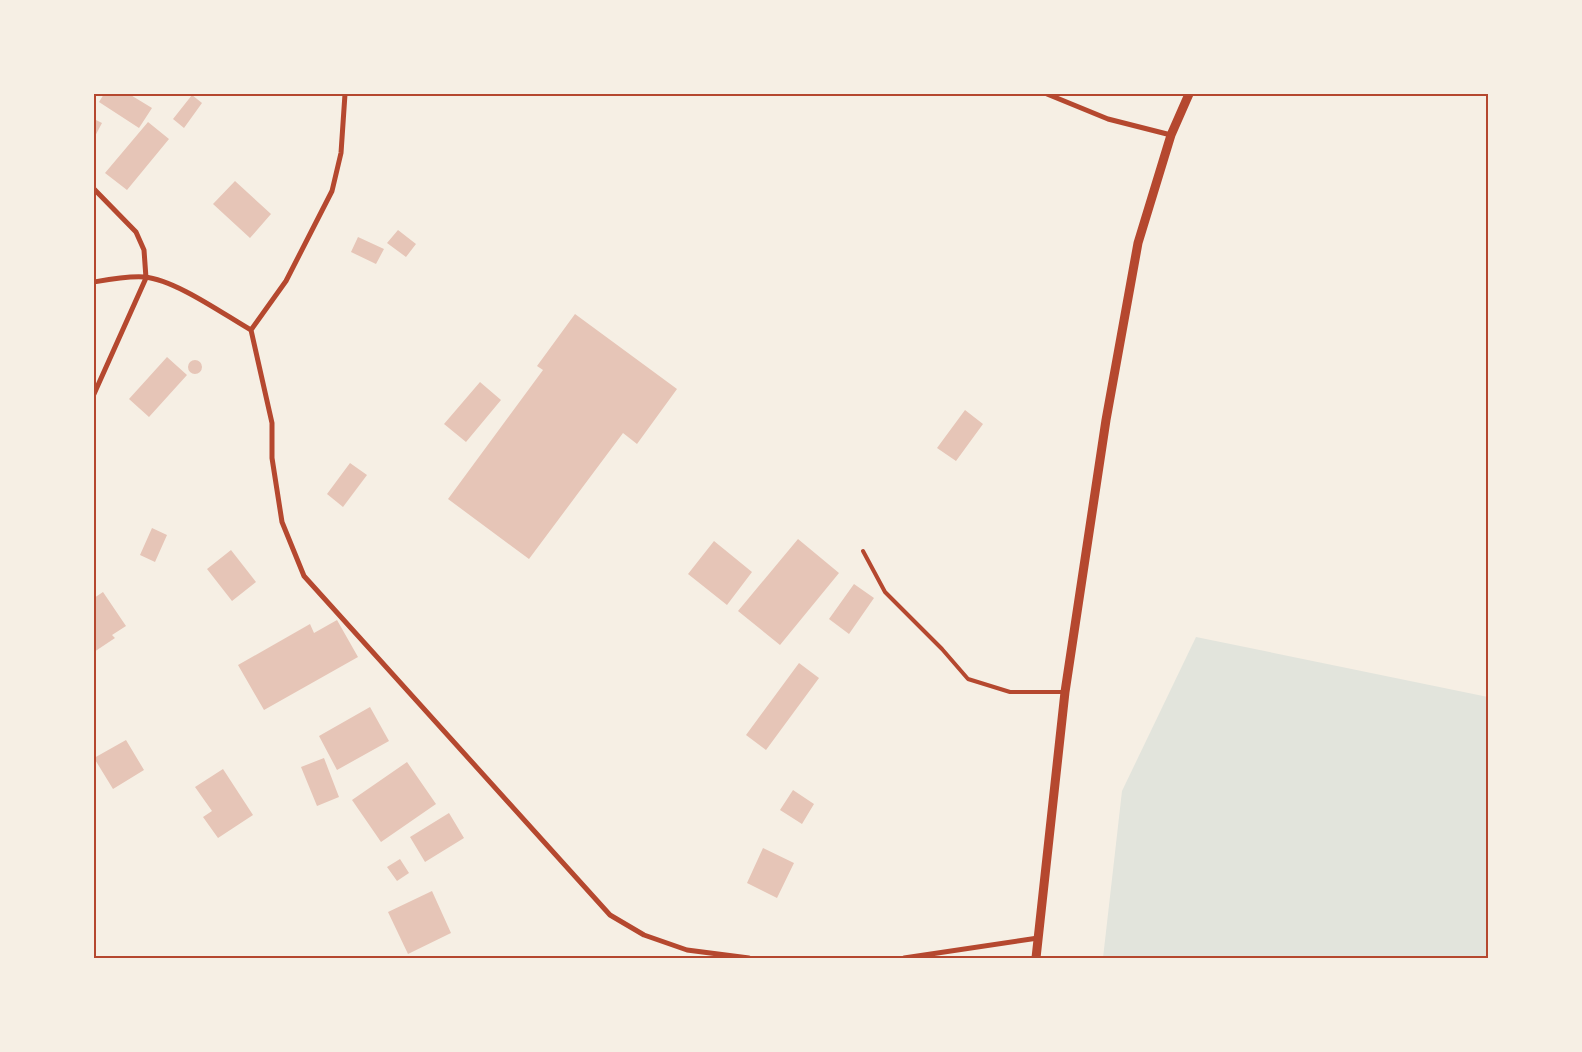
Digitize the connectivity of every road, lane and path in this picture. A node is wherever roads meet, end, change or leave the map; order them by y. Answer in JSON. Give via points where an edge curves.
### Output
{"nodes":[{"id":1,"x":345,"y":94,"type":"edge"},
{"id":2,"x":1047,"y":94,"type":"edge"},
{"id":3,"x":1189,"y":94,"type":"edge"},
{"id":4,"x":1171,"y":135,"type":"junction"},
{"id":5,"x":94,"y":189,"type":"edge"},
{"id":6,"x":146,"y":278,"type":"junction"},
{"id":7,"x":94,"y":282,"type":"edge"},
{"id":8,"x":251,"y":330,"type":"junction"},
{"id":9,"x":94,"y":394,"type":"edge"},
{"id":10,"x":863,"y":551,"type":"dead end"},
{"id":11,"x":1065,"y":692,"type":"junction"},
{"id":12,"x":1038,"y":938,"type":"junction"},
{"id":13,"x":749,"y":958,"type":"edge"},
{"id":14,"x":904,"y":958,"type":"edge"},
{"id":15,"x":1036,"y":958,"type":"edge"}],
"edges":[{"from":1,"to":8,"type":"street","via":[[341,153],[332,191],[286,281]]},
{"from":2,"to":4,"type":"street","via":[[1108,119]]},
{"from":3,"to":4,"type":"street"},
{"from":4,"to":11,"type":"street","via":[[1138,243],[1106,420]]},
{"from":5,"to":6,"type":"street","via":[[136,232],[144,250]]},
{"from":6,"to":7,"type":"street","via":[[126,277]]},
{"from":6,"to":8,"type":"street","via":[[169,284]]},
{"from":6,"to":9,"type":"street"},
{"from":8,"to":13,"type":"street","via":[[272,424],[272,458],[282,522],[304,576],[610,915],[644,935],[687,950]]},
{"from":10,"to":11,"type":"lane","via":[[885,592],[968,679],[1010,692]]},
{"from":11,"to":12,"type":"street"},
{"from":12,"to":14,"type":"street"},
{"from":12,"to":15,"type":"street"}]}
